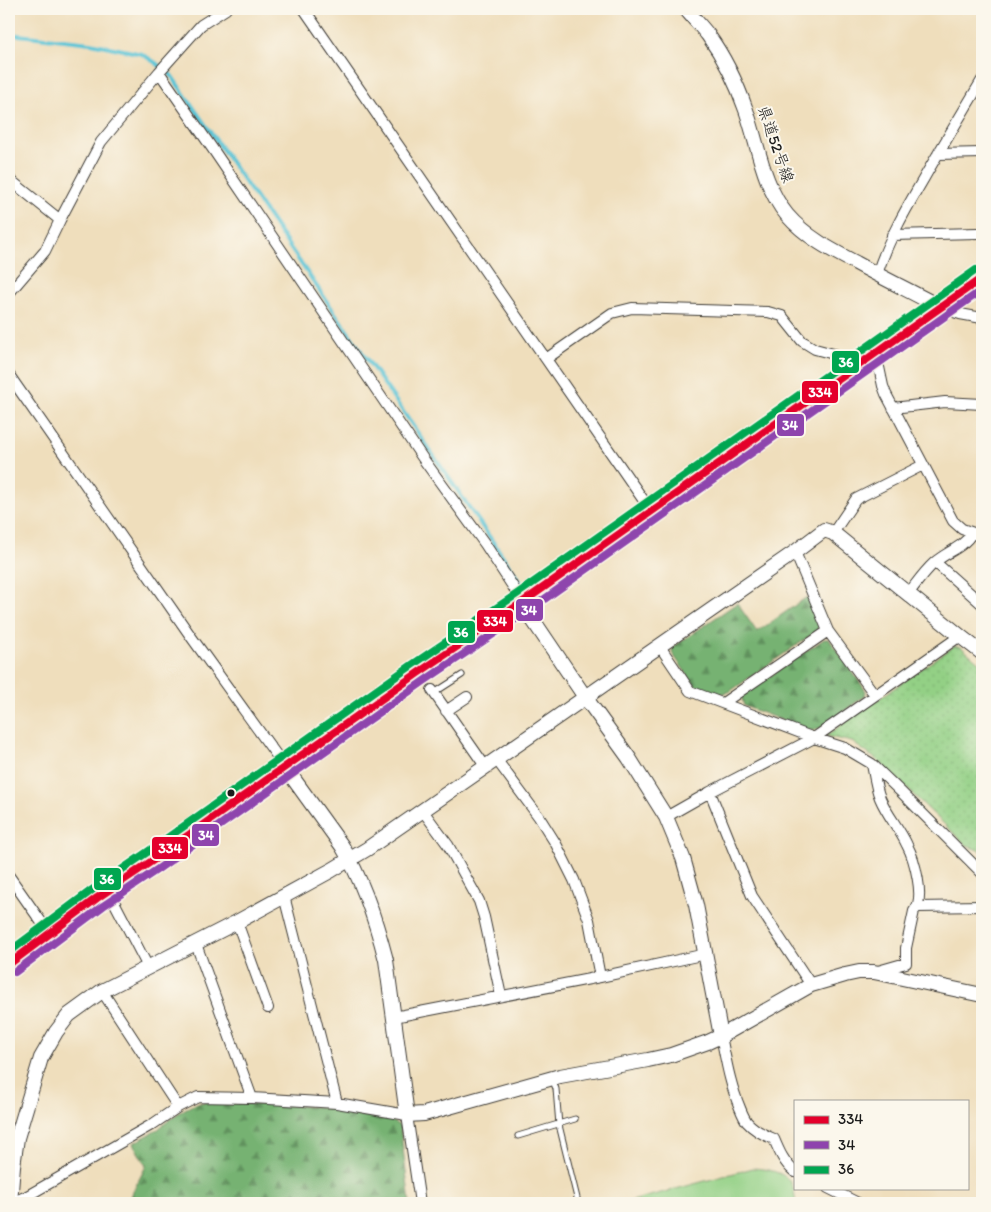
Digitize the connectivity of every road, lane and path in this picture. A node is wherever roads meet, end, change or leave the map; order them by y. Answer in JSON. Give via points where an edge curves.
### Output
{"nodes":[{"id":1,"x":226,"y":9,"type":"edge"},
{"id":2,"x":304,"y":9,"type":"edge"},
{"id":3,"x":686,"y":9,"type":"edge"},
{"id":4,"x":159,"y":72,"type":"junction"},
{"id":5,"x":982,"y":80,"type":"edge"},
{"id":6,"x":982,"y":153,"type":"edge"},
{"id":7,"x":938,"y":154,"type":"junction"},
{"id":8,"x":9,"y":179,"type":"edge"},
{"id":9,"x":60,"y":220,"type":"junction"},
{"id":10,"x":978,"y":233,"type":"dead end"},
{"id":11,"x":892,"y":236,"type":"junction"},
{"id":12,"x":877,"y":274,"type":"junction"},
{"id":13,"x":982,"y":278,"type":"edge"},
{"id":14,"x":9,"y":293,"type":"edge"},
{"id":15,"x":940,"y":307,"type":"junction"},
{"id":16,"x":982,"y":318,"type":"edge"},
{"id":17,"x":876,"y":353,"type":"junction"},
{"id":18,"x":546,"y":359,"type":"junction"},
{"id":19,"x":857,"y":366,"type":"junction"},
{"id":20,"x":9,"y":375,"type":"edge"},
{"id":21,"x":982,"y":404,"type":"edge"},
{"id":22,"x":893,"y":408,"type":"junction"},
{"id":23,"x":924,"y":465,"type":"junction"},
{"id":24,"x":651,"y":511,"type":"junction"},
{"id":25,"x":833,"y":533,"type":"junction"},
{"id":26,"x":977,"y":535,"type":"edge"},
{"id":27,"x":795,"y":552,"type":"junction"},
{"id":28,"x":935,"y":562,"type":"junction"},
{"id":29,"x":908,"y":594,"type":"junction"},
{"id":30,"x":523,"y":602,"type":"junction"},
{"id":31,"x":982,"y":604,"type":"edge"},
{"id":32,"x":828,"y":631,"type":"junction"},
{"id":33,"x":960,"y":636,"type":"junction"},
{"id":34,"x":660,"y":645,"type":"junction"},
{"id":35,"x":982,"y":653,"type":"edge"},
{"id":36,"x":462,"y":675,"type":"dead end"},
{"id":37,"x":433,"y":691,"type":"joint"},
{"id":38,"x":875,"y":695,"type":"junction"},
{"id":39,"x":467,"y":697,"type":"dead end"},
{"id":40,"x":585,"y":697,"type":"junction"},
{"id":41,"x":723,"y":703,"type":"junction"},
{"id":42,"x":446,"y":711,"type":"junction"},
{"id":43,"x":814,"y":738,"type":"junction"},
{"id":44,"x":491,"y":763,"type":"junction"},
{"id":45,"x":872,"y":764,"type":"junction"},
{"id":46,"x":285,"y":767,"type":"junction"},
{"id":47,"x":710,"y":792,"type":"junction"},
{"id":48,"x":423,"y":811,"type":"junction"},
{"id":49,"x":666,"y":817,"type":"junction"},
{"id":50,"x":350,"y":860,"type":"junction"},
{"id":51,"x":980,"y":866,"type":"edge"},
{"id":52,"x":9,"y":876,"type":"edge"},
{"id":53,"x":108,"y":890,"type":"junction"},
{"id":54,"x":284,"y":896,"type":"junction"},
{"id":55,"x":982,"y":906,"type":"edge"},
{"id":56,"x":918,"y":907,"type":"junction"},
{"id":57,"x":237,"y":922,"type":"junction"},
{"id":58,"x":49,"y":932,"type":"junction"},
{"id":59,"x":196,"y":944,"type":"junction"},
{"id":60,"x":706,"y":954,"type":"junction"},
{"id":61,"x":9,"y":964,"type":"edge"},
{"id":62,"x":148,"y":967,"type":"junction"},
{"id":63,"x":874,"y":972,"type":"junction"},
{"id":64,"x":600,"y":976,"type":"junction"},
{"id":65,"x":811,"y":984,"type":"junction"},
{"id":66,"x":102,"y":991,"type":"junction"},
{"id":67,"x":982,"y":995,"type":"edge"},
{"id":68,"x":501,"y":996,"type":"junction"},
{"id":69,"x":268,"y":1008,"type":"dead end"},
{"id":70,"x":394,"y":1017,"type":"junction"},
{"id":71,"x":721,"y":1036,"type":"junction"},
{"id":72,"x":552,"y":1078,"type":"junction"},
{"id":73,"x":252,"y":1098,"type":"junction"},
{"id":74,"x":337,"y":1103,"type":"junction"},
{"id":75,"x":178,"y":1107,"type":"junction"},
{"id":76,"x":408,"y":1115,"type":"junction"},
{"id":77,"x":575,"y":1119,"type":"dead end"},
{"id":78,"x":559,"y":1125,"type":"junction"},
{"id":79,"x":518,"y":1136,"type":"dead end"},
{"id":80,"x":794,"y":1171,"type":"edge"},
{"id":81,"x":832,"y":1190,"type":"edge"},
{"id":82,"x":577,"y":1198,"type":"dead end"},
{"id":83,"x":10,"y":1203,"type":"edge"},
{"id":84,"x":420,"y":1203,"type":"edge"},
{"id":85,"x":858,"y":1203,"type":"edge"}],
"edges":[{"from":1,"to":4,"type":"street","via":[[201,25]]},
{"from":2,"to":18,"type":"street"},
{"from":3,"to":12,"type":"street","name":"県道52号線","via":[[708,36],[730,73],[746,110],[768,180],[786,214],[811,238]]},
{"from":4,"to":9,"type":"street","via":[[101,142]]},
{"from":4,"to":30,"type":"street"},
{"from":5,"to":7,"type":"street"},
{"from":6,"to":7,"type":"street"},
{"from":7,"to":11,"type":"street"},
{"from":8,"to":9,"type":"street"},
{"from":9,"to":14,"type":"street","via":[[45,251]]},
{"from":10,"to":11,"type":"street"},
{"from":11,"to":12,"type":"street"},
{"from":12,"to":15,"type":"street","name":"県道52号線"},
{"from":13,"to":15,"type":"highway"},
{"from":15,"to":16,"type":"street"},
{"from":15,"to":17,"type":"highway"},
{"from":17,"to":19,"type":"highway"},
{"from":17,"to":22,"type":"street","via":[[883,386]]},
{"from":18,"to":19,"type":"street","via":[[612,313],[632,308],[768,312],[782,316],[802,341],[815,349],[845,356]]},
{"from":18,"to":24,"type":"street"},
{"from":19,"to":24,"type":"highway"},
{"from":20,"to":46,"type":"street"},
{"from":21,"to":22,"type":"street","via":[[945,402]]},
{"from":22,"to":23,"type":"street"},
{"from":23,"to":25,"type":"street","via":[[856,499]]},
{"from":23,"to":26,"type":"street","via":[[953,521]]},
{"from":24,"to":30,"type":"highway"},
{"from":25,"to":27,"type":"street","via":[[824,530]]},
{"from":25,"to":29,"type":"street"},
{"from":26,"to":28,"type":"street"},
{"from":27,"to":32,"type":"street"},
{"from":27,"to":34,"type":"street"},
{"from":28,"to":29,"type":"street"},
{"from":28,"to":31,"type":"street"},
{"from":29,"to":33,"type":"street"},
{"from":30,"to":40,"type":"street"},
{"from":30,"to":46,"type":"highway"},
{"from":32,"to":38,"type":"street"},
{"from":32,"to":41,"type":"street"},
{"from":33,"to":35,"type":"street"},
{"from":33,"to":38,"type":"street"},
{"from":34,"to":40,"type":"street"},
{"from":34,"to":41,"type":"street","via":[[690,691]]},
{"from":36,"to":37,"type":"lane"},
{"from":37,"to":42,"type":"street"},
{"from":38,"to":43,"type":"street"},
{"from":39,"to":42,"type":"street"},
{"from":40,"to":44,"type":"street"},
{"from":40,"to":49,"type":"street"},
{"from":41,"to":43,"type":"street"},
{"from":42,"to":44,"type":"street"},
{"from":43,"to":45,"type":"street","via":[[845,748]]},
{"from":43,"to":47,"type":"street"},
{"from":44,"to":48,"type":"street"},
{"from":44,"to":64,"type":"street","via":[[539,817],[552,837],[574,880],[589,920]]},
{"from":45,"to":51,"type":"street"},
{"from":45,"to":56,"type":"street","via":[[879,795],[912,859],[920,894]]},
{"from":46,"to":50,"type":"street"},
{"from":46,"to":53,"type":"highway"},
{"from":47,"to":49,"type":"street"},
{"from":47,"to":65,"type":"street","via":[[752,896]]},
{"from":48,"to":50,"type":"street"},
{"from":48,"to":68,"type":"street","via":[[448,845],[479,901]]},
{"from":49,"to":60,"type":"street","via":[[683,858]]},
{"from":50,"to":54,"type":"street"},
{"from":50,"to":70,"type":"street","via":[[380,936]]},
{"from":52,"to":58,"type":"street"},
{"from":53,"to":58,"type":"highway"},
{"from":53,"to":62,"type":"street"},
{"from":54,"to":57,"type":"street"},
{"from":54,"to":74,"type":"street"},
{"from":55,"to":56,"type":"street"},
{"from":56,"to":63,"type":"street","via":[[914,911],[907,942],[906,963]]},
{"from":57,"to":59,"type":"street"},
{"from":57,"to":69,"type":"street"},
{"from":58,"to":61,"type":"highway"},
{"from":59,"to":62,"type":"street"},
{"from":59,"to":73,"type":"street"},
{"from":60,"to":64,"type":"street"},
{"from":60,"to":71,"type":"street"},
{"from":62,"to":66,"type":"street"},
{"from":63,"to":65,"type":"street","via":[[859,972]]},
{"from":63,"to":67,"type":"street"},
{"from":64,"to":68,"type":"street"},
{"from":65,"to":71,"type":"street"},
{"from":66,"to":75,"type":"street"},
{"from":66,"to":83,"type":"street","via":[[69,1015],[41,1058],[17,1138]]},
{"from":68,"to":70,"type":"street"},
{"from":70,"to":76,"type":"street"},
{"from":71,"to":72,"type":"street","via":[[671,1055]]},
{"from":71,"to":80,"type":"street","via":[[730,1080],[746,1121],[774,1139],[779,1152]]},
{"from":72,"to":76,"type":"street","via":[[424,1114]]},
{"from":72,"to":78,"type":"lane"},
{"from":73,"to":74,"type":"street"},
{"from":73,"to":75,"type":"street","via":[[198,1097]]},
{"from":74,"to":76,"type":"street"},
{"from":75,"to":83,"type":"street"},
{"from":76,"to":84,"type":"street"},
{"from":77,"to":78,"type":"lane"},
{"from":78,"to":79,"type":"lane"},
{"from":78,"to":82,"type":"lane"},
{"from":81,"to":85,"type":"street"}]}
